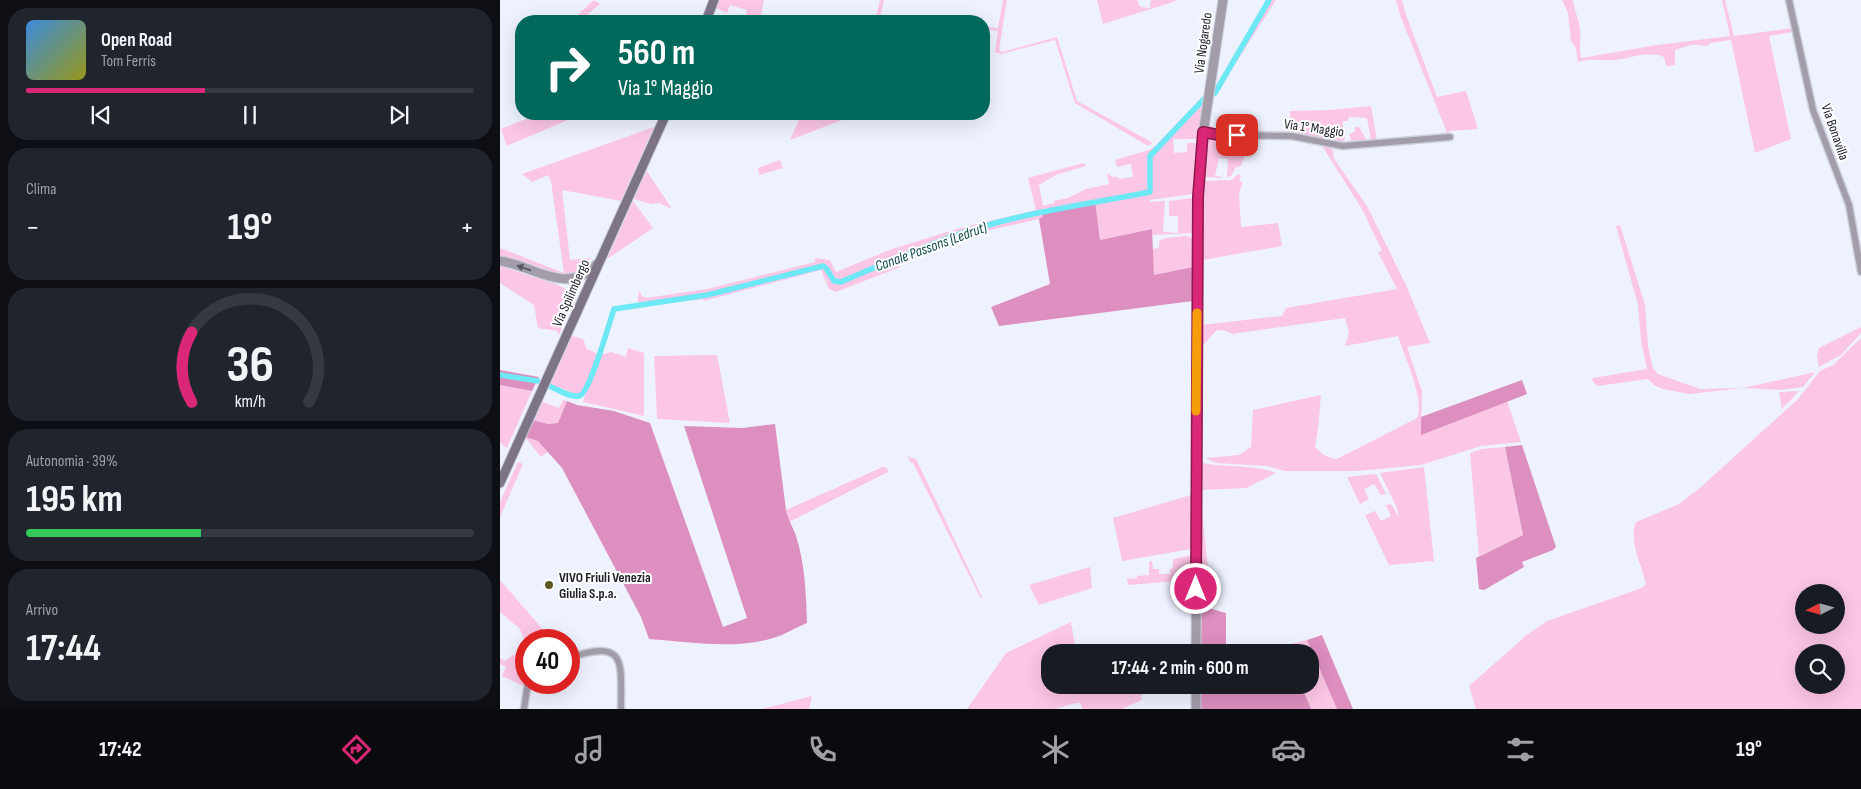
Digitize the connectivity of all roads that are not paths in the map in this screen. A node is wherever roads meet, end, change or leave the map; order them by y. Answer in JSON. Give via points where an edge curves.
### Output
{"nodes":[{"id":1,"x":714,"y":0,"type":"edge"},
{"id":2,"x":1223,"y":0,"type":"edge"},
{"id":3,"x":1789,"y":0,"type":"edge"},
{"id":4,"x":708,"y":15,"type":"edge"},
{"id":5,"x":663,"y":120,"type":"edge"},
{"id":6,"x":1203,"y":132,"type":"junction"},
{"id":7,"x":1450,"y":137,"type":"dead end"},
{"id":8,"x":601,"y":259,"type":"junction"},
{"id":9,"x":500,"y":261,"type":"edge"},
{"id":10,"x":1861,"y":272,"type":"edge"},
{"id":11,"x":500,"y":483,"type":"edge"},
{"id":12,"x":1196,"y":644,"type":"edge"},
{"id":13,"x":580,"y":654,"type":"edge"},
{"id":14,"x":526,"y":694,"type":"edge"},
{"id":15,"x":1196,"y":694,"type":"edge"},
{"id":16,"x":524,"y":709,"type":"edge"},
{"id":17,"x":621,"y":709,"type":"edge"},
{"id":18,"x":1196,"y":709,"type":"edge"}],
"edges":[{"from":1,"to":4,"type":"main road"},
{"from":2,"to":6,"type":"street","name":"Via Nogaredo"},
{"from":3,"to":10,"type":"street","name":"Via Bonavilla","via":[[1813,110],[1851,213]]},
{"from":5,"to":8,"type":"main road","name":"Via Spilimbergo"},
{"from":6,"to":7,"type":"street","name":"Via 1° Maggio","via":[[1291,136],[1343,146]]},
{"from":6,"to":12,"type":"street","name":"Via Nogaredo","via":[[1198,197]]},
{"from":8,"to":9,"type":"street","one_way":true,"via":[[592,270],[578,278],[565,279]]},
{"from":8,"to":11,"type":"main road","name":"Via Spilimbergo"},
{"from":13,"to":17,"type":"street","via":[[588,651],[614,654],[621,667]]},
{"from":14,"to":16,"type":"street"},
{"from":15,"to":18,"type":"street"}]}
